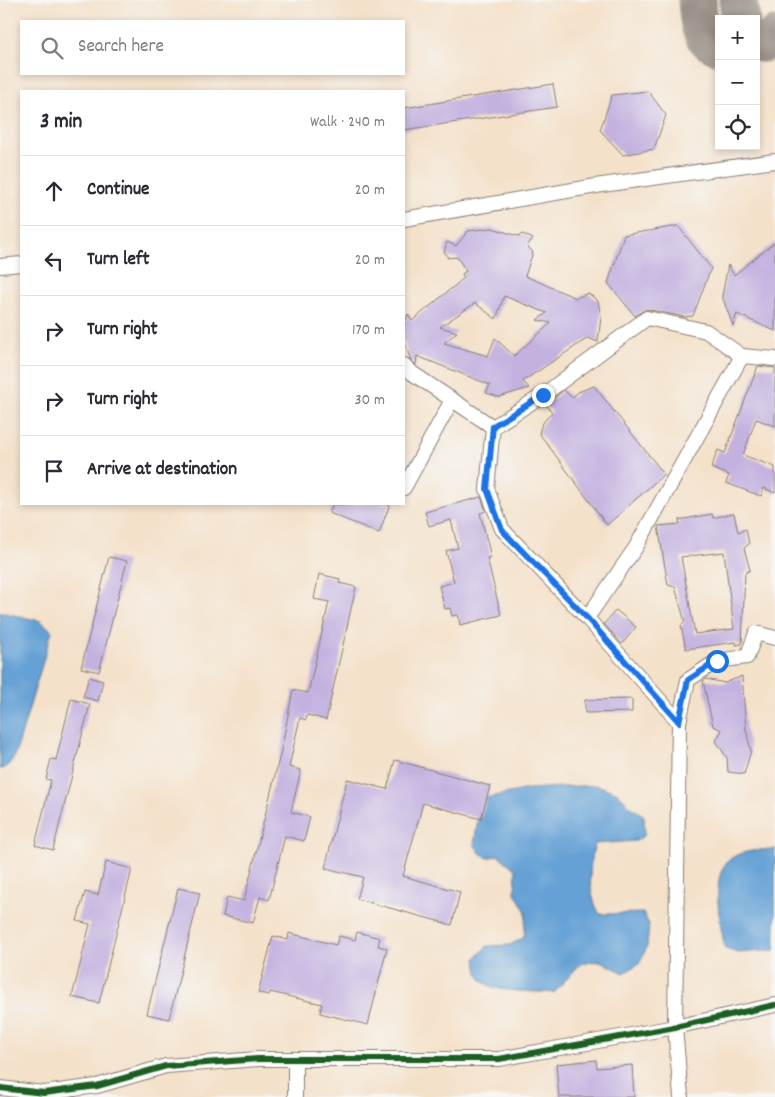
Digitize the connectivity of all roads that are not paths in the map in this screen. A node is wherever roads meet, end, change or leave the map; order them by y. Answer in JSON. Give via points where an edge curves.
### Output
{"nodes":[{"id":1,"x":775,"y":161,"type":"edge"},
{"id":2,"x":405,"y":219,"type":"edge"},
{"id":3,"x":20,"y":264,"type":"edge"},
{"id":4,"x":0,"y":266,"type":"edge"},
{"id":5,"x":742,"y":356,"type":"junction"},
{"id":6,"x":775,"y":359,"type":"edge"},
{"id":7,"x":405,"y":366,"type":"edge"},
{"id":8,"x":452,"y":400,"type":"junction"},
{"id":9,"x":493,"y":426,"type":"junction"},
{"id":10,"x":405,"y":486,"type":"edge"},
{"id":11,"x":587,"y":618,"type":"junction"},
{"id":12,"x":775,"y":638,"type":"edge"},
{"id":13,"x":679,"y":722,"type":"junction"},
{"id":14,"x":775,"y":1005,"type":"edge"},
{"id":15,"x":674,"y":1027,"type":"junction"},
{"id":16,"x":295,"y":1059,"type":"junction"},
{"id":17,"x":0,"y":1088,"type":"edge"},
{"id":18,"x":295,"y":1097,"type":"edge"},
{"id":19,"x":681,"y":1097,"type":"edge"}],
"edges":[{"from":1,"to":2,"type":"street","via":[[602,184]]},
{"from":3,"to":4,"type":"street"},
{"from":5,"to":6,"type":"street"},
{"from":5,"to":9,"type":"street","via":[[706,331],[647,318],[543,395]]},
{"from":5,"to":11,"type":"street","via":[[636,548]]},
{"from":7,"to":8,"type":"street"},
{"from":8,"to":9,"type":"street"},
{"from":8,"to":10,"type":"street"},
{"from":9,"to":11,"type":"street","via":[[487,489],[502,530]]},
{"from":11,"to":13,"type":"street"},
{"from":12,"to":13,"type":"street","via":[[756,633],[747,656],[717,661],[688,680]]},
{"from":13,"to":15,"type":"street"},
{"from":14,"to":15,"type":"street"},
{"from":15,"to":16,"type":"street","via":[[499,1059]]},
{"from":15,"to":19,"type":"street"},
{"from":16,"to":17,"type":"street","via":[[258,1058],[166,1066],[97,1086],[44,1093]]},
{"from":16,"to":18,"type":"street"}]}
